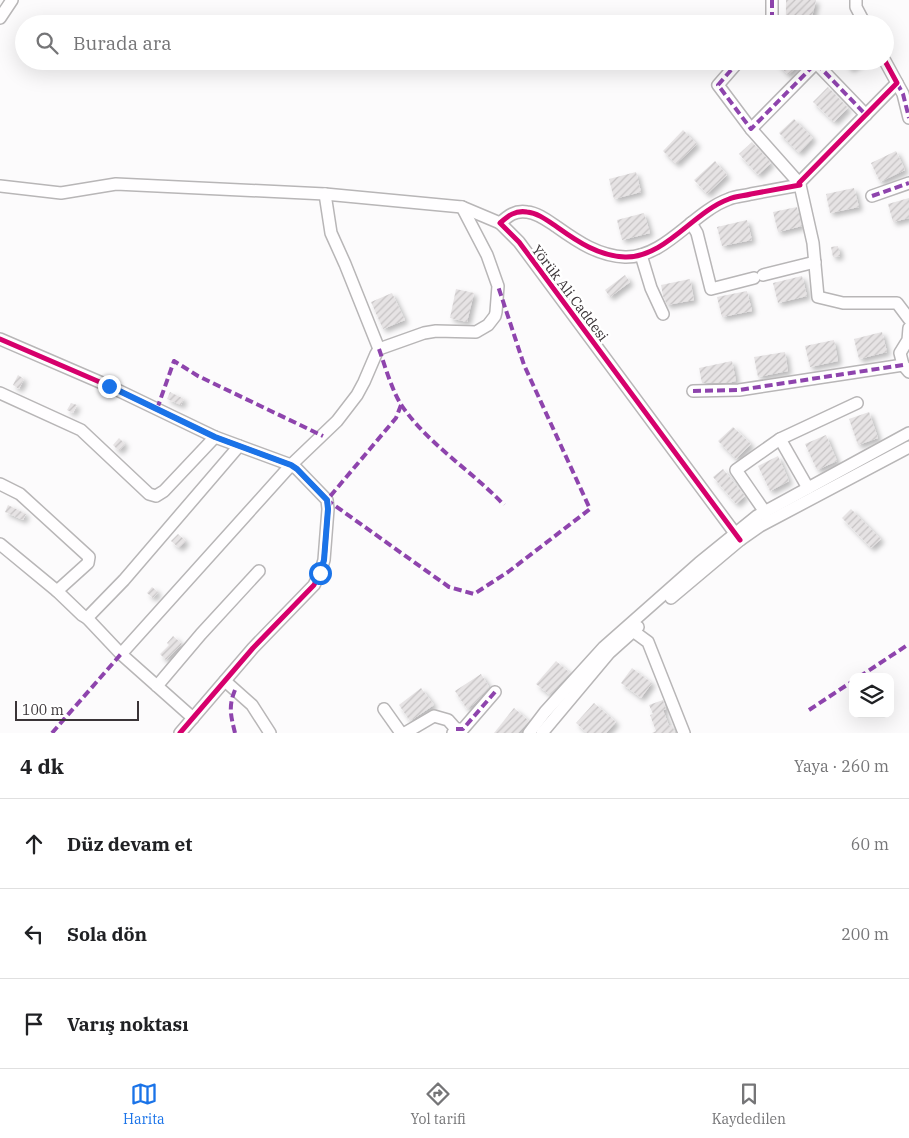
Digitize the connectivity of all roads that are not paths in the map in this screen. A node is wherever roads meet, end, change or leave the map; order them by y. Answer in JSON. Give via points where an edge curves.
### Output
{"nodes":[{"id":1,"x":12,"y":0,"type":"edge"},
{"id":2,"x":772,"y":0,"type":"edge"},
{"id":3,"x":856,"y":0,"type":"edge"},
{"id":4,"x":772,"y":15,"type":"edge"},
{"id":5,"x":860,"y":15,"type":"edge"},
{"id":6,"x":0,"y":18,"type":"edge"},
{"id":7,"x":731,"y":70,"type":"edge"},
{"id":8,"x":809,"y":70,"type":"edge"},
{"id":9,"x":823,"y":70,"type":"edge"},
{"id":10,"x":890,"y":70,"type":"edge"},
{"id":11,"x":897,"y":83,"type":"junction"},
{"id":12,"x":866,"y":115,"type":"junction"},
{"id":13,"x":909,"y":118,"type":"edge"},
{"id":14,"x":751,"y":129,"type":"junction"},
{"id":15,"x":909,"y":183,"type":"edge"},
{"id":16,"x":799,"y":184,"type":"junction"},
{"id":17,"x":0,"y":186,"type":"edge"},
{"id":18,"x":325,"y":194,"type":"junction"},
{"id":19,"x":872,"y":196,"type":"dead end"},
{"id":20,"x":462,"y":207,"type":"junction"},
{"id":21,"x":500,"y":223,"type":"junction"},
{"id":22,"x":691,"y":223,"type":"junction"},
{"id":23,"x":641,"y":255,"type":"junction"},
{"id":24,"x":815,"y":262,"type":"junction"},
{"id":25,"x":663,"y":314,"type":"dead end"},
{"id":26,"x":909,"y":319,"type":"edge"},
{"id":27,"x":909,"y":328,"type":"edge"},
{"id":28,"x":0,"y":339,"type":"edge"},
{"id":29,"x":379,"y":349,"type":"junction"},
{"id":30,"x":906,"y":368,"type":"edge"},
{"id":31,"x":692,"y":391,"type":"dead end"},
{"id":32,"x":0,"y":393,"type":"edge"},
{"id":33,"x":857,"y":403,"type":"dead end"},
{"id":34,"x":909,"y":433,"type":"edge"},
{"id":35,"x":215,"y":437,"type":"junction"},
{"id":36,"x":780,"y":439,"type":"junction"},
{"id":37,"x":239,"y":446,"type":"junction"},
{"id":38,"x":909,"y":447,"type":"edge"},
{"id":39,"x":291,"y":465,"type":"junction"},
{"id":40,"x":0,"y":484,"type":"edge"},
{"id":41,"x":808,"y":488,"type":"junction"},
{"id":42,"x":765,"y":512,"type":"junction"},
{"id":43,"x":738,"y":537,"type":"junction"},
{"id":44,"x":0,"y":544,"type":"edge"},
{"id":45,"x":260,"y":571,"type":"dead end"},
{"id":46,"x":57,"y":591,"type":"junction"},
{"id":47,"x":87,"y":618,"type":"junction"},
{"id":48,"x":634,"y":631,"type":"junction"},
{"id":49,"x":121,"y":654,"type":"junction"},
{"id":50,"x":225,"y":681,"type":"junction"},
{"id":51,"x":157,"y":686,"type":"junction"},
{"id":52,"x":495,"y":692,"type":"dead end"},
{"id":53,"x":384,"y":709,"type":"dead end"},
{"id":54,"x":193,"y":718,"type":"junction"},
{"id":55,"x":455,"y":731,"type":"edge"},
{"id":56,"x":180,"y":733,"type":"edge"},
{"id":57,"x":270,"y":733,"type":"edge"},
{"id":58,"x":401,"y":733,"type":"edge"},
{"id":59,"x":405,"y":733,"type":"edge"},
{"id":60,"x":529,"y":733,"type":"edge"},
{"id":61,"x":542,"y":733,"type":"edge"},
{"id":62,"x":684,"y":733,"type":"edge"}],
"edges":[{"from":1,"to":6,"type":"street"},
{"from":2,"to":4,"type":"street"},
{"from":3,"to":5,"type":"street"},
{"from":7,"to":14,"type":"street","via":[[718,85]]},
{"from":8,"to":14,"type":"street"},
{"from":9,"to":12,"type":"street"},
{"from":10,"to":11,"type":"street"},
{"from":11,"to":12,"type":"street"},
{"from":11,"to":13,"type":"street"},
{"from":12,"to":16,"type":"street"},
{"from":14,"to":16,"type":"street"},
{"from":15,"to":19,"type":"street"},
{"from":16,"to":22,"type":"street","name":"Yörük Ali Caddesi","via":[[730,198]]},
{"from":16,"to":24,"type":"street"},
{"from":17,"to":18,"type":"street","via":[[61,193],[116,184]]},
{"from":18,"to":20,"type":"street"},
{"from":18,"to":29,"type":"street","via":[[331,233]]},
{"from":20,"to":21,"type":"street"},
{"from":20,"to":29,"type":"street","via":[[487,255],[498,286],[493,319],[476,332],[424,333]]},
{"from":21,"to":23,"type":"street","name":"Yörük Ali Caddesi","via":[[514,213],[528,212],[602,253],[621,257]]},
{"from":21,"to":43,"type":"street","name":"Yörük Ali Caddesi","via":[[519,242]]},
{"from":22,"to":23,"type":"street","name":"Yörük Ali Caddesi","via":[[666,243]]},
{"from":22,"to":24,"type":"street","via":[[712,289]]},
{"from":23,"to":25,"type":"street"},
{"from":24,"to":26,"type":"street","via":[[818,297],[844,303],[897,303]]},
{"from":27,"to":30,"type":"street","via":[[908,340],[900,353]]},
{"from":28,"to":35,"type":"street"},
{"from":29,"to":39,"type":"street","via":[[348,408]]},
{"from":30,"to":31,"type":"street","via":[[739,390]]},
{"from":32,"to":35,"type":"street","via":[[81,430],[149,494],[156,496]]},
{"from":33,"to":36,"type":"street"},
{"from":34,"to":41,"type":"street"},
{"from":35,"to":37,"type":"street"},
{"from":36,"to":41,"type":"street"},
{"from":36,"to":42,"type":"street","via":[[736,470]]},
{"from":37,"to":39,"type":"street"},
{"from":37,"to":47,"type":"street","via":[[124,580]]},
{"from":38,"to":43,"type":"street"},
{"from":39,"to":49,"type":"street"},
{"from":39,"to":50,"type":"street","via":[[327,500],[324,560],[314,584]]},
{"from":40,"to":46,"type":"street","via":[[20,494],[89,557],[88,563]]},
{"from":41,"to":42,"type":"street"},
{"from":42,"to":43,"type":"street","via":[[757,516]]},
{"from":43,"to":48,"type":"street"},
{"from":43,"to":60,"type":"street","via":[[699,563],[604,647]]},
{"from":44,"to":46,"type":"street"},
{"from":45,"to":51,"type":"street"},
{"from":46,"to":47,"type":"street"},
{"from":47,"to":49,"type":"street"},
{"from":48,"to":61,"type":"street","via":[[609,654]]},
{"from":48,"to":62,"type":"street","via":[[648,642]]},
{"from":49,"to":51,"type":"street"},
{"from":50,"to":54,"type":"street"},
{"from":50,"to":57,"type":"street","via":[[252,705]]},
{"from":51,"to":54,"type":"street"},
{"from":52,"to":55,"type":"street","via":[[463,729]]},
{"from":53,"to":58,"type":"street"},
{"from":54,"to":56,"type":"street"},
{"from":55,"to":59,"type":"street","via":[[448,720],[434,716]]}]}
